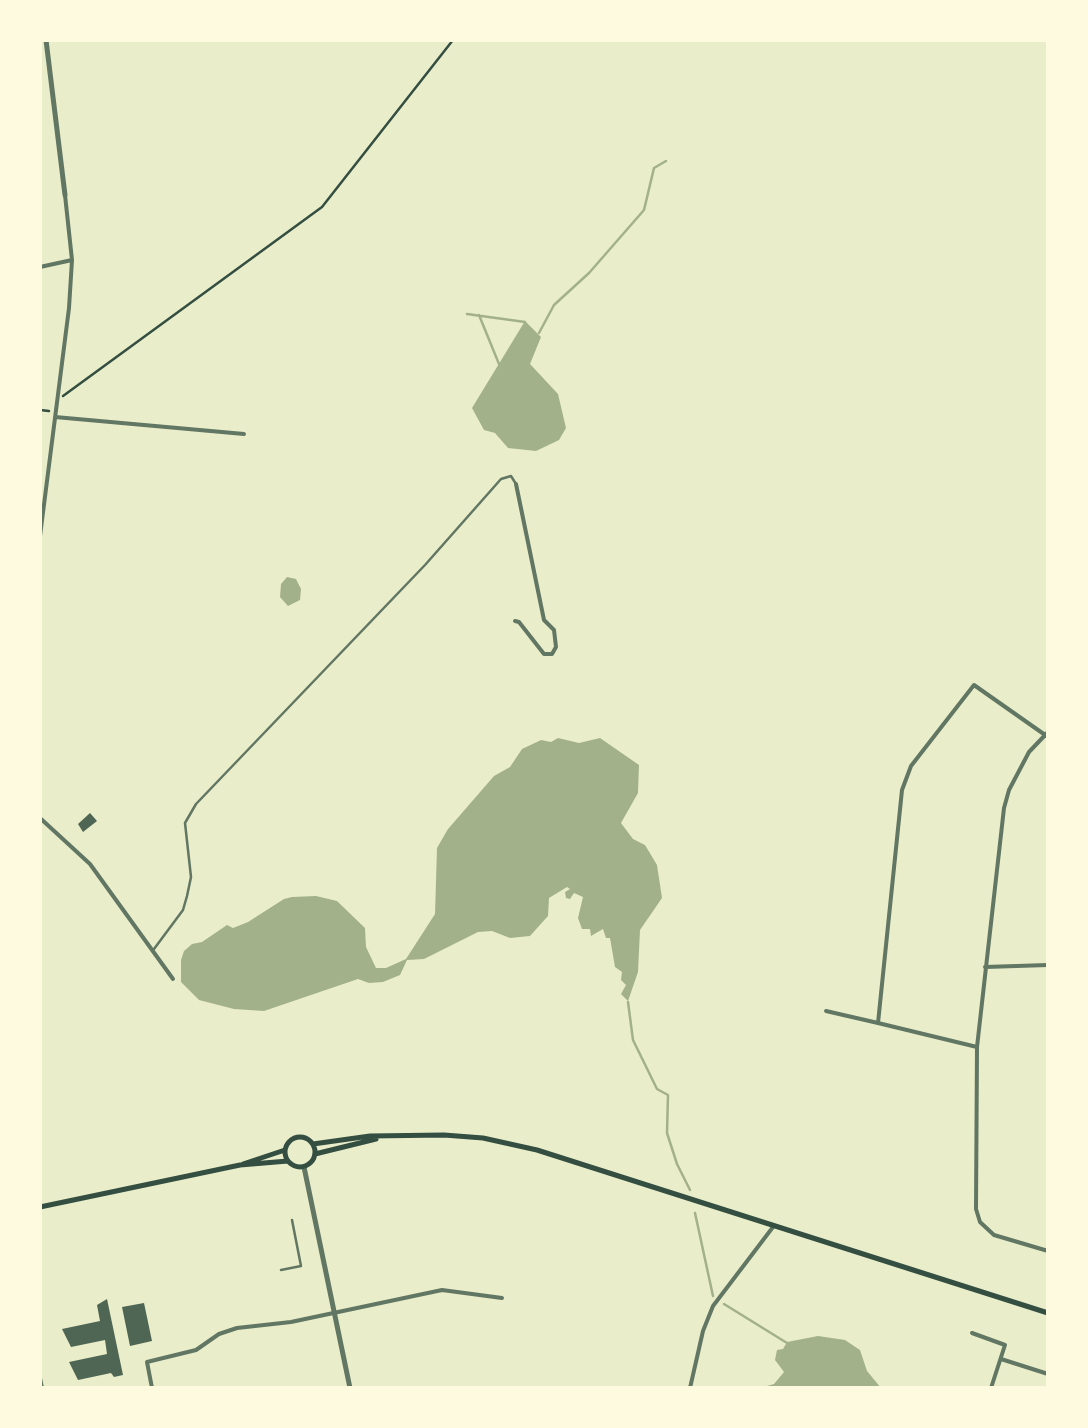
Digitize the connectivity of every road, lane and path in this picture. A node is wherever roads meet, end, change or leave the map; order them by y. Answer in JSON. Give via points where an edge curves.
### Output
{"nodes":[{"id":1,"x":46,"y":40,"type":"edge"},
{"id":2,"x":453,"y":40,"type":"edge"},
{"id":3,"x":66,"y":195,"type":"joint"},
{"id":4,"x":72,"y":260,"type":"junction"},
{"id":5,"x":40,"y":267,"type":"edge"},
{"id":6,"x":62,"y":358,"type":"junction"},
{"id":7,"x":70,"y":358,"type":"dead end"},
{"id":8,"x":57,"y":399,"type":"junction"},
{"id":9,"x":40,"y":410,"type":"edge"},
{"id":10,"x":55,"y":415,"type":"junction"},
{"id":11,"x":244,"y":434,"type":"dead end"},
{"id":12,"x":516,"y":484,"type":"joint"},
{"id":13,"x":40,"y":536,"type":"edge"},
{"id":14,"x":515,"y":621,"type":"dead end"},
{"id":15,"x":1047,"y":734,"type":"edge"},
{"id":16,"x":40,"y":818,"type":"edge"},
{"id":17,"x":154,"y":950,"type":"junction"},
{"id":18,"x":1048,"y":966,"type":"edge"},
{"id":19,"x":985,"y":967,"type":"junction"},
{"id":20,"x":173,"y":979,"type":"dead end"},
{"id":21,"x":826,"y":1011,"type":"dead end"},
{"id":22,"x":878,"y":1023,"type":"junction"},
{"id":23,"x":977,"y":1048,"type":"junction"},
{"id":24,"x":379,"y":1138,"type":"junction"},
{"id":25,"x":313,"y":1144,"type":"junction"},
{"id":26,"x":285,"y":1150,"type":"junction"},
{"id":27,"x":315,"y":1154,"type":"junction"},
{"id":28,"x":288,"y":1161,"type":"junction"},
{"id":29,"x":240,"y":1165,"type":"junction"},
{"id":30,"x":304,"y":1166,"type":"junction"},
{"id":31,"x":40,"y":1207,"type":"edge"},
{"id":32,"x":292,"y":1220,"type":"dead end"},
{"id":33,"x":774,"y":1225,"type":"junction"},
{"id":34,"x":1048,"y":1251,"type":"edge"},
{"id":35,"x":280,"y":1270,"type":"dead end"},
{"id":36,"x":502,"y":1298,"type":"dead end"},
{"id":37,"x":334,"y":1312,"type":"junction"},
{"id":38,"x":1048,"y":1312,"type":"edge"},
{"id":39,"x":972,"y":1334,"type":"dead end"},
{"id":40,"x":1001,"y":1358,"type":"junction"},
{"id":41,"x":1048,"y":1374,"type":"edge"},
{"id":42,"x":40,"y":1378,"type":"edge"},
{"id":43,"x":42,"y":1388,"type":"edge"},
{"id":44,"x":152,"y":1388,"type":"edge"},
{"id":45,"x":350,"y":1388,"type":"edge"},
{"id":46,"x":690,"y":1388,"type":"edge"},
{"id":47,"x":991,"y":1388,"type":"edge"}],
"edges":[{"from":1,"to":3,"type":"street"},
{"from":2,"to":8,"type":"path","via":[[322,207]]},
{"from":3,"to":4,"type":"street"},
{"from":4,"to":5,"type":"street"},
{"from":4,"to":6,"type":"street"},
{"from":6,"to":7,"type":"street"},
{"from":6,"to":8,"type":"street"},
{"from":8,"to":10,"type":"street"},
{"from":9,"to":10,"type":"path"},
{"from":10,"to":11,"type":"street"},
{"from":10,"to":13,"type":"street"},
{"from":12,"to":14,"type":"street","via":[[554,652],[544,654]]},
{"from":12,"to":17,"type":"lane","via":[[510,476],[501,479],[196,804],[185,824],[191,878],[183,910]]},
{"from":15,"to":19,"type":"street","via":[[1017,772],[1004,808]]},
{"from":15,"to":22,"type":"street","via":[[974,685],[905,778]]},
{"from":16,"to":17,"type":"street","via":[[90,864]]},
{"from":17,"to":20,"type":"street"},
{"from":18,"to":19,"type":"street"},
{"from":19,"to":23,"type":"street"},
{"from":21,"to":22,"type":"street"},
{"from":22,"to":23,"type":"street"},
{"from":23,"to":34,"type":"street","via":[[978,1216],[994,1234]]},
{"from":24,"to":25,"type":"main road"},
{"from":24,"to":27,"type":"main road"},
{"from":24,"to":33,"type":"main road","via":[[444,1135],[501,1142]]},
{"from":25,"to":26,"type":"main road","via":[[297,1137]]},
{"from":25,"to":27,"type":"main road"},
{"from":26,"to":28,"type":"main road"},
{"from":26,"to":29,"type":"main road"},
{"from":27,"to":30,"type":"main road"},
{"from":28,"to":29,"type":"main road"},
{"from":28,"to":30,"type":"main road"},
{"from":29,"to":31,"type":"main road"},
{"from":30,"to":37,"type":"street"},
{"from":32,"to":35,"type":"lane","via":[[302,1266]]},
{"from":33,"to":38,"type":"main road"},
{"from":33,"to":46,"type":"street","via":[[713,1306]]},
{"from":36,"to":37,"type":"street","via":[[442,1290]]},
{"from":37,"to":44,"type":"street","via":[[227,1330],[196,1350],[147,1362]]},
{"from":37,"to":45,"type":"street"},
{"from":39,"to":40,"type":"street","via":[[1005,1344]]},
{"from":40,"to":41,"type":"street"},
{"from":40,"to":47,"type":"street"},
{"from":42,"to":43,"type":"street"}]}
